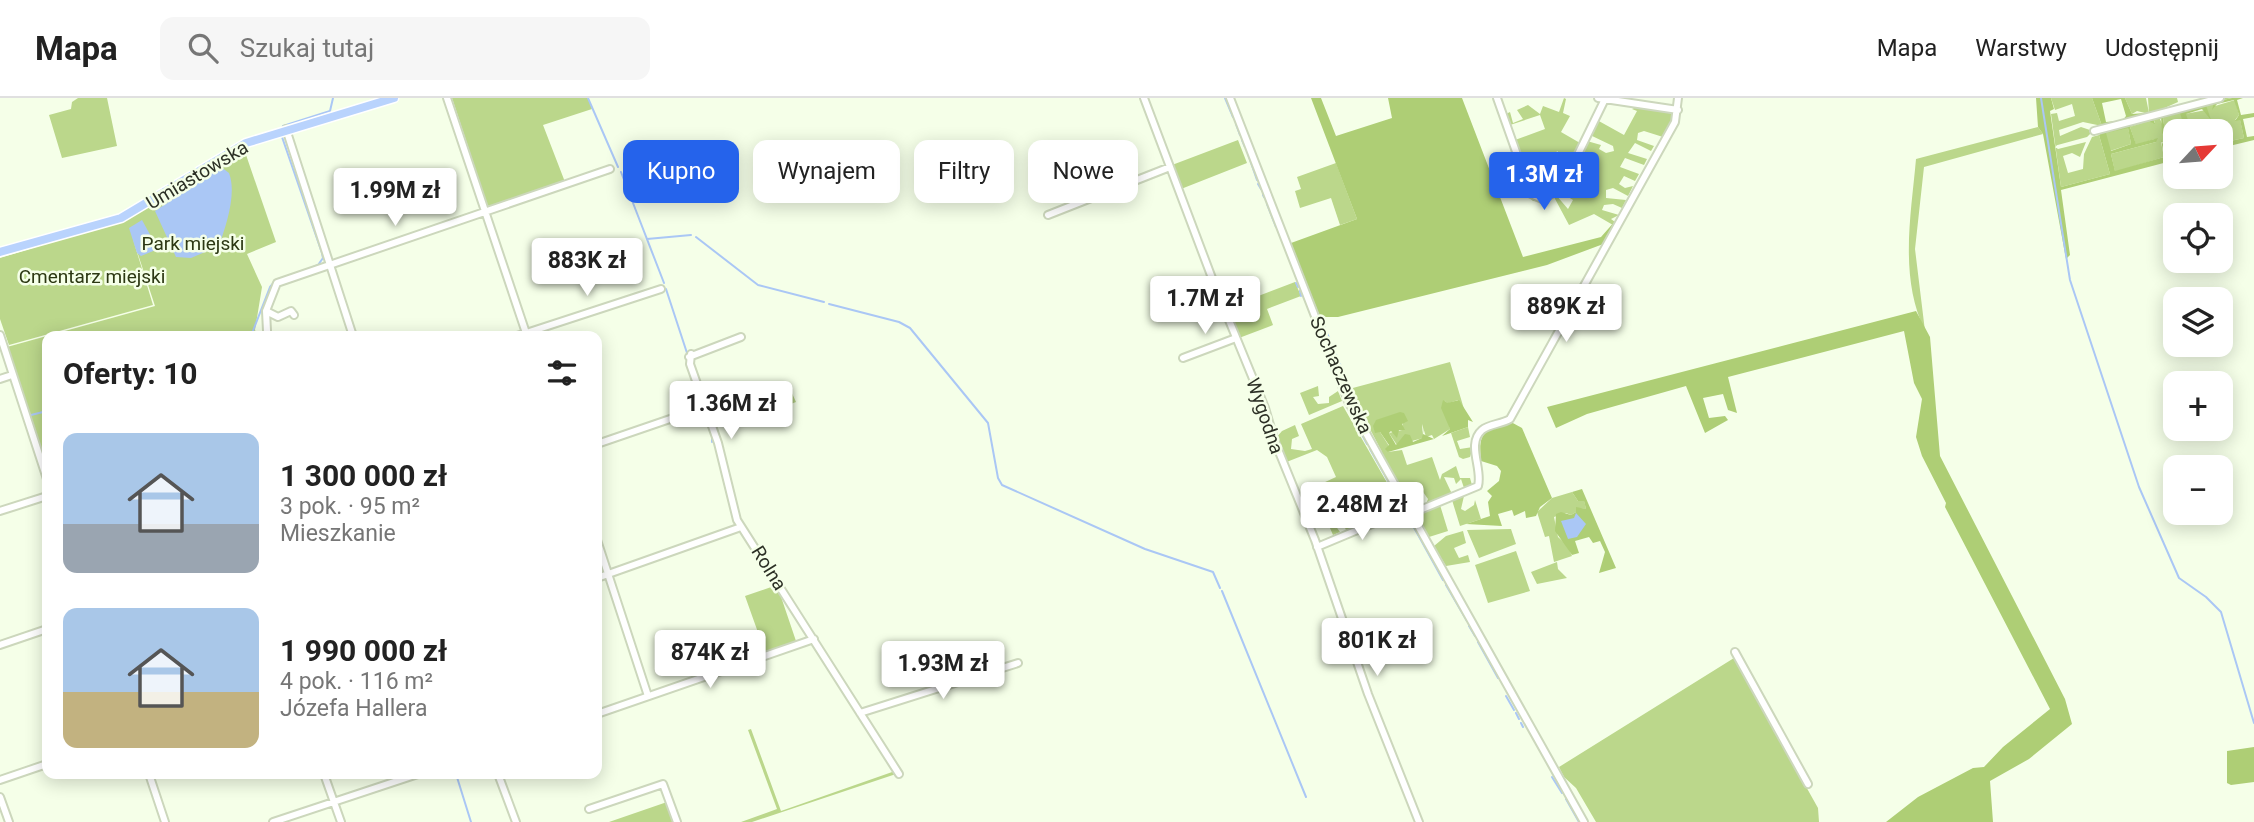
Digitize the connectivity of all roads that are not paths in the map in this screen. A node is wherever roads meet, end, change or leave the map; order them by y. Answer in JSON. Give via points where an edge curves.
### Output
{"nodes":[{"id":1,"x":394,"y":98,"type":"edge"},
{"id":2,"x":447,"y":98,"type":"edge"},
{"id":3,"x":1144,"y":98,"type":"edge"},
{"id":4,"x":1230,"y":98,"type":"edge"},
{"id":5,"x":1497,"y":98,"type":"edge"},
{"id":6,"x":1678,"y":98,"type":"edge"},
{"id":7,"x":2220,"y":98,"type":"edge"},
{"id":8,"x":1601,"y":99,"type":"edge"},
{"id":9,"x":1678,"y":110,"type":"junction"},
{"id":10,"x":286,"y":129,"type":"junction"},
{"id":11,"x":2094,"y":131,"type":"dead end"},
{"id":12,"x":1170,"y":167,"type":"junction"},
{"id":13,"x":610,"y":169,"type":"dead end"},
{"id":14,"x":486,"y":212,"type":"junction"},
{"id":15,"x":1048,"y":215,"type":"dead end"},
{"id":16,"x":0,"y":252,"type":"edge"},
{"id":17,"x":331,"y":265,"type":"junction"},
{"id":18,"x":662,"y":289,"type":"dead end"},
{"id":19,"x":266,"y":311,"type":"junction"},
{"id":20,"x":294,"y":315,"type":"dead end"},
{"id":21,"x":267,"y":331,"type":"dead end"},
{"id":22,"x":351,"y":331,"type":"edge"},
{"id":23,"x":526,"y":331,"type":"edge"},
{"id":24,"x":536,"y":331,"type":"edge"},
{"id":25,"x":0,"y":335,"type":"edge"},
{"id":26,"x":741,"y":337,"type":"dead end"},
{"id":27,"x":1236,"y":338,"type":"junction"},
{"id":28,"x":1183,"y":358,"type":"dead end"},
{"id":29,"x":12,"y":375,"type":"junction"},
{"id":30,"x":0,"y":379,"type":"edge"},
{"id":31,"x":705,"y":407,"type":"junction"},
{"id":32,"x":602,"y":442,"type":"edge"},
{"id":33,"x":42,"y":465,"type":"edge"},
{"id":34,"x":42,"y":498,"type":"edge"},
{"id":35,"x":0,"y":511,"type":"edge"},
{"id":36,"x":1409,"y":512,"type":"junction"},
{"id":37,"x":741,"y":527,"type":"junction"},
{"id":38,"x":1317,"y":547,"type":"junction"},
{"id":39,"x":602,"y":555,"type":"edge"},
{"id":40,"x":608,"y":574,"type":"junction"},
{"id":41,"x":602,"y":576,"type":"edge"},
{"id":42,"x":42,"y":631,"type":"edge"},
{"id":43,"x":814,"y":639,"type":"junction"},
{"id":44,"x":0,"y":645,"type":"edge"},
{"id":45,"x":1735,"y":652,"type":"dead end"},
{"id":46,"x":1018,"y":663,"type":"dead end"},
{"id":47,"x":648,"y":696,"type":"junction"},
{"id":48,"x":602,"y":712,"type":"edge"},
{"id":49,"x":860,"y":713,"type":"junction"},
{"id":50,"x":42,"y":766,"type":"edge"},
{"id":51,"x":899,"y":774,"type":"dead end"},
{"id":52,"x":151,"y":779,"type":"edge"},
{"id":53,"x":326,"y":779,"type":"edge"},
{"id":54,"x":402,"y":779,"type":"edge"},
{"id":55,"x":500,"y":779,"type":"edge"},
{"id":56,"x":0,"y":780,"type":"edge"},
{"id":57,"x":1808,"y":784,"type":"dead end"},
{"id":58,"x":0,"y":797,"type":"edge"},
{"id":59,"x":334,"y":801,"type":"junction"},
{"id":60,"x":589,"y":808,"type":"dead end"},
{"id":61,"x":9,"y":822,"type":"edge"},
{"id":62,"x":165,"y":822,"type":"edge"},
{"id":63,"x":273,"y":822,"type":"edge"},
{"id":64,"x":341,"y":822,"type":"edge"},
{"id":65,"x":516,"y":822,"type":"edge"},
{"id":66,"x":677,"y":822,"type":"edge"},
{"id":67,"x":1419,"y":822,"type":"edge"},
{"id":68,"x":1584,"y":822,"type":"edge"}],
"edges":[{"from":1,"to":10,"type":"main road","name":"Umiastowska"},
{"from":2,"to":14,"type":"street"},
{"from":3,"to":12,"type":"street","name":"Wygodna"},
{"from":4,"to":36,"type":"street","name":"Sochaczewska","via":[[1348,401]]},
{"from":5,"to":8,"type":"street","via":[[1531,194],[1542,199],[1564,183]]},
{"from":6,"to":9,"type":"street"},
{"from":7,"to":11,"type":"street"},
{"from":8,"to":9,"type":"street"},
{"from":9,"to":36,"type":"street","via":[[1619,228],[1510,419],[1483,428],[1477,436],[1478,486]]},
{"from":10,"to":16,"type":"main road","name":"Umiastowska","via":[[246,143],[121,218]]},
{"from":10,"to":17,"type":"street"},
{"from":12,"to":15,"type":"street"},
{"from":12,"to":27,"type":"street","name":"Wygodna"},
{"from":13,"to":14,"type":"street"},
{"from":14,"to":17,"type":"street"},
{"from":14,"to":23,"type":"street"},
{"from":17,"to":19,"type":"street","via":[[277,283]]},
{"from":17,"to":22,"type":"street"},
{"from":18,"to":24,"type":"street"},
{"from":19,"to":20,"type":"street","via":[[278,317]]},
{"from":19,"to":21,"type":"street"},
{"from":25,"to":29,"type":"street"},
{"from":26,"to":31,"type":"street","name":"Rolna","via":[[690,356]]},
{"from":27,"to":28,"type":"street"},
{"from":27,"to":38,"type":"street","name":"Wygodna"},
{"from":29,"to":30,"type":"street"},
{"from":29,"to":33,"type":"street"},
{"from":31,"to":32,"type":"street"},
{"from":31,"to":37,"type":"street","name":"Rolna"},
{"from":34,"to":35,"type":"street"},
{"from":36,"to":38,"type":"street"},
{"from":36,"to":68,"type":"street","name":"Sochaczewska"},
{"from":37,"to":40,"type":"street"},
{"from":37,"to":43,"type":"street","name":"Rolna"},
{"from":38,"to":67,"type":"street","name":"Wygodna"},
{"from":39,"to":40,"type":"street"},
{"from":40,"to":41,"type":"street"},
{"from":40,"to":47,"type":"street"},
{"from":42,"to":44,"type":"street"},
{"from":43,"to":47,"type":"street"},
{"from":43,"to":49,"type":"street","name":"Rolna"},
{"from":45,"to":57,"type":"street"},
{"from":46,"to":49,"type":"street"},
{"from":47,"to":48,"type":"street"},
{"from":49,"to":51,"type":"street","name":"Rolna"},
{"from":50,"to":56,"type":"street"},
{"from":52,"to":62,"type":"street"},
{"from":53,"to":59,"type":"street"},
{"from":54,"to":59,"type":"street"},
{"from":55,"to":65,"type":"street"},
{"from":58,"to":61,"type":"street"},
{"from":59,"to":63,"type":"street"},
{"from":59,"to":64,"type":"street"},
{"from":60,"to":66,"type":"street","via":[[664,785]]}]}
